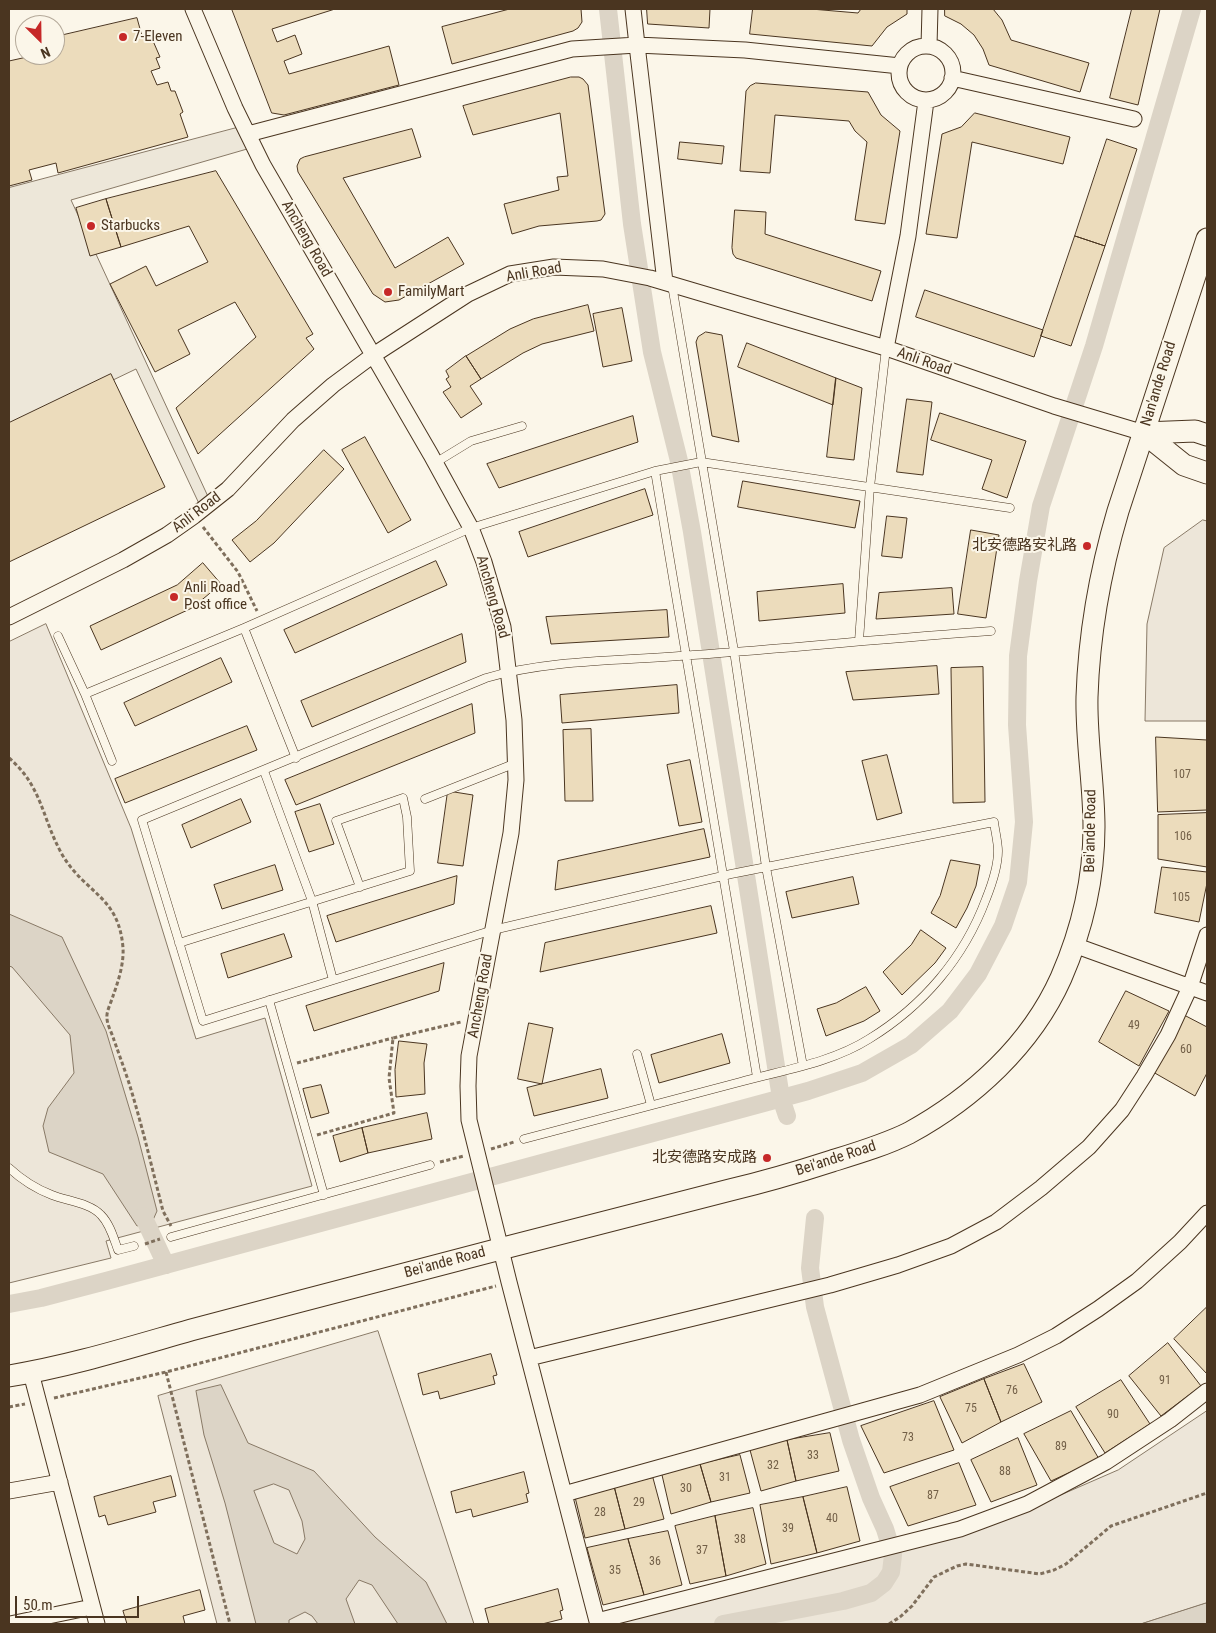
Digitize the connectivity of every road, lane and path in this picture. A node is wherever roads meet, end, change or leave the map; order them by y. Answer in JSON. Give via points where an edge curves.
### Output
{"nodes":[{"id":1,"x":193,"y":9,"type":"edge"},
{"id":2,"x":633,"y":9,"type":"edge"},
{"id":3,"x":930,"y":9,"type":"edge"},
{"id":4,"x":630,"y":45,"type":"junction"},
{"id":5,"x":929,"y":46,"type":"junction"},
{"id":6,"x":900,"y":66,"type":"junction"},
{"id":7,"x":952,"y":78,"type":"junction"},
{"id":8,"x":926,"y":100,"type":"junction"},
{"id":9,"x":1134,"y":119,"type":"dead end"},
{"id":10,"x":248,"y":134,"type":"junction"},
{"id":11,"x":1207,"y":227,"type":"edge"},
{"id":12,"x":1207,"y":239,"type":"edge"},
{"id":13,"x":662,"y":282,"type":"junction"},
{"id":14,"x":886,"y":348,"type":"junction"},
{"id":15,"x":372,"y":356,"type":"junction"},
{"id":16,"x":522,"y":426,"type":"dead end"},
{"id":17,"x":1144,"y":433,"type":"junction"},
{"id":18,"x":1207,"y":435,"type":"edge"},
{"id":19,"x":435,"y":462,"type":"junction"},
{"id":20,"x":701,"y":462,"type":"junction"},
{"id":21,"x":655,"y":471,"type":"junction"},
{"id":22,"x":1207,"y":472,"type":"edge"},
{"id":23,"x":870,"y":487,"type":"junction"},
{"id":24,"x":1010,"y":508,"type":"dead end"},
{"id":25,"x":194,"y":516,"type":"junction"},
{"id":26,"x":470,"y":528,"type":"junction"},
{"id":27,"x":9,"y":617,"type":"edge"},
{"id":28,"x":261,"y":620,"type":"junction"},
{"id":29,"x":244,"y":628,"type":"junction"},
{"id":30,"x":991,"y":631,"type":"dead end"},
{"id":31,"x":58,"y":636,"type":"dead end"},
{"id":32,"x":859,"y":641,"type":"junction"},
{"id":33,"x":734,"y":651,"type":"junction"},
{"id":34,"x":689,"y":656,"type":"junction"},
{"id":35,"x":510,"y":671,"type":"junction"},
{"id":36,"x":85,"y":694,"type":"junction"},
{"id":37,"x":9,"y":758,"type":"edge"},
{"id":38,"x":296,"y":758,"type":"junction"},
{"id":39,"x":112,"y":761,"type":"dead end"},
{"id":40,"x":516,"y":763,"type":"junction"},
{"id":41,"x":264,"y":771,"type":"junction"},
{"id":42,"x":425,"y":798,"type":"dead end"},
{"id":43,"x":762,"y":868,"type":"junction"},
{"id":44,"x":723,"y":876,"type":"junction"},
{"id":45,"x":360,"y":887,"type":"junction"},
{"id":46,"x":312,"y":902,"type":"junction"},
{"id":47,"x":493,"y":930,"type":"junction"},
{"id":48,"x":1207,"y":936,"type":"edge"},
{"id":49,"x":179,"y":943,"type":"junction"},
{"id":50,"x":1074,"y":945,"type":"junction"},
{"id":51,"x":333,"y":980,"type":"junction"},
{"id":52,"x":1190,"y":987,"type":"junction"},
{"id":53,"x":1207,"y":993,"type":"edge"},
{"id":54,"x":269,"y":1000,"type":"junction"},
{"id":55,"x":476,"y":1018,"type":"junction"},
{"id":56,"x":393,"y":1038,"type":"junction"},
{"id":57,"x":637,"y":1054,"type":"dead end"},
{"id":58,"x":288,"y":1066,"type":"junction"},
{"id":59,"x":803,"y":1066,"type":"junction"},
{"id":60,"x":756,"y":1077,"type":"junction"},
{"id":61,"x":651,"y":1105,"type":"junction"},
{"id":62,"x":308,"y":1138,"type":"junction"},
{"id":63,"x":524,"y":1139,"type":"dead end"},
{"id":64,"x":513,"y":1142,"type":"dead end"},
{"id":65,"x":478,"y":1156,"type":"junction"},
{"id":66,"x":456,"y":1158,"type":"dead end"},
{"id":67,"x":450,"y":1160,"type":"dead end"},
{"id":68,"x":430,"y":1165,"type":"dead end"},
{"id":69,"x":9,"y":1168,"type":"edge"},
{"id":70,"x":324,"y":1195,"type":"junction"},
{"id":71,"x":1207,"y":1213,"type":"edge"},
{"id":72,"x":181,"y":1234,"type":"junction"},
{"id":73,"x":171,"y":1237,"type":"joint"},
{"id":74,"x":134,"y":1246,"type":"joint"},
{"id":75,"x":500,"y":1248,"type":"junction"},
{"id":76,"x":509,"y":1282,"type":"junction"},
{"id":77,"x":529,"y":1358,"type":"junction"},
{"id":78,"x":31,"y":1372,"type":"junction"},
{"id":79,"x":166,"y":1372,"type":"junction"},
{"id":80,"x":9,"y":1376,"type":"edge"},
{"id":81,"x":1207,"y":1391,"type":"edge"},
{"id":82,"x":38,"y":1402,"type":"junction"},
{"id":83,"x":9,"y":1407,"type":"edge"},
{"id":84,"x":60,"y":1482,"type":"junction"},
{"id":85,"x":9,"y":1490,"type":"edge"},
{"id":86,"x":1207,"y":1493,"type":"edge"},
{"id":87,"x":564,"y":1494,"type":"junction"},
{"id":88,"x":92,"y":1606,"type":"junction"},
{"id":89,"x":10,"y":1624,"type":"edge"},
{"id":90,"x":97,"y":1624,"type":"edge"},
{"id":91,"x":230,"y":1624,"type":"edge"},
{"id":92,"x":889,"y":1624,"type":"edge"}],
"edges":[{"from":1,"to":10,"type":"street","name":"Ancheng Road"},
{"from":2,"to":4,"type":"street"},
{"from":3,"to":5,"type":"street"},
{"from":4,"to":6,"type":"street","via":[[745,50]]},
{"from":4,"to":10,"type":"street","via":[[572,49]]},
{"from":4,"to":13,"type":"street"},
{"from":5,"to":6,"type":"street","via":[[917,48],[906,55]]},
{"from":5,"to":7,"type":"street","via":[[944,52],[953,67]]},
{"from":6,"to":8,"type":"street","via":[[904,90],[914,98]]},
{"from":7,"to":8,"type":"street","via":[[942,96]]},
{"from":7,"to":9,"type":"street"},
{"from":8,"to":14,"type":"street","via":[[908,236]]},
{"from":10,"to":15,"type":"street","name":"Ancheng Road"},
{"from":11,"to":17,"type":"street","name":"Nan'ande Road"},
{"from":12,"to":17,"type":"street","name":"Nan'ande Road"},
{"from":13,"to":14,"type":"street","name":"Anli Road"},
{"from":13,"to":15,"type":"street","name":"Anli Road","via":[[603,269],[554,266],[510,274],[468,294]]},
{"from":13,"to":20,"type":"lane"},
{"from":14,"to":17,"type":"street","name":"Anli Road","via":[[1054,406]]},
{"from":14,"to":23,"type":"lane"},
{"from":15,"to":19,"type":"street","name":"Ancheng Road"},
{"from":15,"to":25,"type":"street","name":"Anli Road","via":[[293,420],[228,489]]},
{"from":16,"to":19,"type":"lane","via":[[471,441]]},
{"from":17,"to":18,"type":"street","name":"Anli Road","via":[[1195,431]]},
{"from":17,"to":22,"type":"street","name":"Anli Road","via":[[1184,465]]},
{"from":17,"to":50,"type":"street","name":"Bei'ande Road","via":[[1106,551],[1091,635],[1087,699],[1094,826],[1092,866],[1086,907]]},
{"from":19,"to":26,"type":"street","name":"Ancheng Road"},
{"from":20,"to":21,"type":"lane"},
{"from":20,"to":23,"type":"lane"},
{"from":20,"to":33,"type":"lane"},
{"from":21,"to":26,"type":"lane"},
{"from":21,"to":34,"type":"lane"},
{"from":23,"to":24,"type":"lane"},
{"from":23,"to":32,"type":"lane"},
{"from":25,"to":27,"type":"street","name":"Anli Road","via":[[123,560]]},
{"from":25,"to":28,"type":"path","via":[[238,572]]},
{"from":26,"to":28,"type":"lane"},
{"from":26,"to":35,"type":"street","name":"Ancheng Road","via":[[484,562],[503,627]]},
{"from":28,"to":29,"type":"lane"},
{"from":29,"to":36,"type":"lane"},
{"from":29,"to":38,"type":"lane"},
{"from":30,"to":32,"type":"lane"},
{"from":31,"to":36,"type":"lane"},
{"from":32,"to":33,"type":"lane"},
{"from":33,"to":34,"type":"lane"},
{"from":33,"to":43,"type":"lane"},
{"from":34,"to":35,"type":"lane"},
{"from":34,"to":44,"type":"lane"},
{"from":35,"to":38,"type":"lane","via":[[486,678]]},
{"from":35,"to":40,"type":"street","name":"Ancheng Road"},
{"from":36,"to":39,"type":"lane"},
{"from":37,"to":72,"type":"path","via":[[29,778],[64,857],[103,898],[117,920],[122,961],[106,1017],[133,1097],[162,1211],[172,1228]]},
{"from":38,"to":41,"type":"lane"},
{"from":40,"to":42,"type":"lane"},
{"from":40,"to":47,"type":"street","name":"Ancheng Road","via":[[510,833]]},
{"from":41,"to":46,"type":"lane"},
{"from":41,"to":49,"type":"lane","via":[[142,820]]},
{"from":43,"to":44,"type":"lane"},
{"from":43,"to":59,"type":"lane"},
{"from":43,"to":59,"type":"lane","via":[[994,822],[998,852],[993,881],[964,946],[948,968],[927,993],[868,1040]]},
{"from":44,"to":47,"type":"lane"},
{"from":44,"to":60,"type":"lane"},
{"from":45,"to":45,"type":"lane","via":[[336,821],[403,798],[410,871]]},
{"from":45,"to":46,"type":"lane"},
{"from":46,"to":49,"type":"lane"},
{"from":46,"to":51,"type":"lane"},
{"from":47,"to":51,"type":"lane"},
{"from":47,"to":55,"type":"street","name":"Ancheng Road"},
{"from":48,"to":52,"type":"street"},
{"from":49,"to":54,"type":"lane","via":[[203,1021]]},
{"from":50,"to":52,"type":"street"},
{"from":50,"to":75,"type":"street","name":"Bei'ande Road","via":[[1060,981],[1042,1012],[1006,1059],[941,1114],[905,1135],[776,1179]]},
{"from":51,"to":54,"type":"lane"},
{"from":52,"to":53,"type":"street"},
{"from":52,"to":77,"type":"street","via":[[1154,1060],[1122,1110],[1089,1147],[996,1222],[951,1246],[830,1285]]},
{"from":54,"to":58,"type":"lane"},
{"from":55,"to":56,"type":"path"},
{"from":55,"to":65,"type":"street","name":"Ancheng Road","via":[[468,1086],[469,1120]]},
{"from":56,"to":58,"type":"path"},
{"from":56,"to":62,"type":"path","via":[[389,1078],[394,1113]]},
{"from":57,"to":61,"type":"lane"},
{"from":58,"to":62,"type":"lane"},
{"from":59,"to":60,"type":"lane"},
{"from":60,"to":61,"type":"lane"},
{"from":61,"to":63,"type":"lane"},
{"from":62,"to":70,"type":"lane"},
{"from":64,"to":65,"type":"path"},
{"from":65,"to":75,"type":"street","name":"Ancheng Road"},
{"from":66,"to":67,"type":"path"},
{"from":68,"to":70,"type":"lane"},
{"from":69,"to":74,"type":"lane","via":[[34,1186],[92,1208],[102,1215],[118,1250]]},
{"from":70,"to":72,"type":"lane"},
{"from":71,"to":87,"type":"street","via":[[1137,1281],[1056,1336],[1018,1355],[920,1395]]},
{"from":72,"to":73,"type":"lane"},
{"from":73,"to":74,"type":"path"},
{"from":75,"to":76,"type":"street","name":"Ancheng Road"},
{"from":75,"to":78,"type":"street","name":"Bei'ande Road"},
{"from":76,"to":77,"type":"street","name":"Ancheng Road"},
{"from":76,"to":79,"type":"path"},
{"from":77,"to":87,"type":"street","name":"Ancheng Road"},
{"from":78,"to":80,"type":"street","name":"Bei'ande Road"},
{"from":78,"to":82,"type":"street"},
{"from":79,"to":82,"type":"path"},
{"from":79,"to":91,"type":"path"},
{"from":81,"to":87,"type":"street","name":"Ancheng Road","via":[[1106,1462],[1027,1504],[960,1529],[596,1622]]},
{"from":82,"to":83,"type":"path"},
{"from":82,"to":84,"type":"street"},
{"from":84,"to":85,"type":"street"},
{"from":84,"to":88,"type":"street"},
{"from":86,"to":92,"type":"path","via":[[1110,1526],[1066,1564],[1054,1570],[1040,1574],[966,1564],[957,1566],[934,1577],[912,1606]]},
{"from":88,"to":89,"type":"street"},
{"from":88,"to":90,"type":"street"}]}
